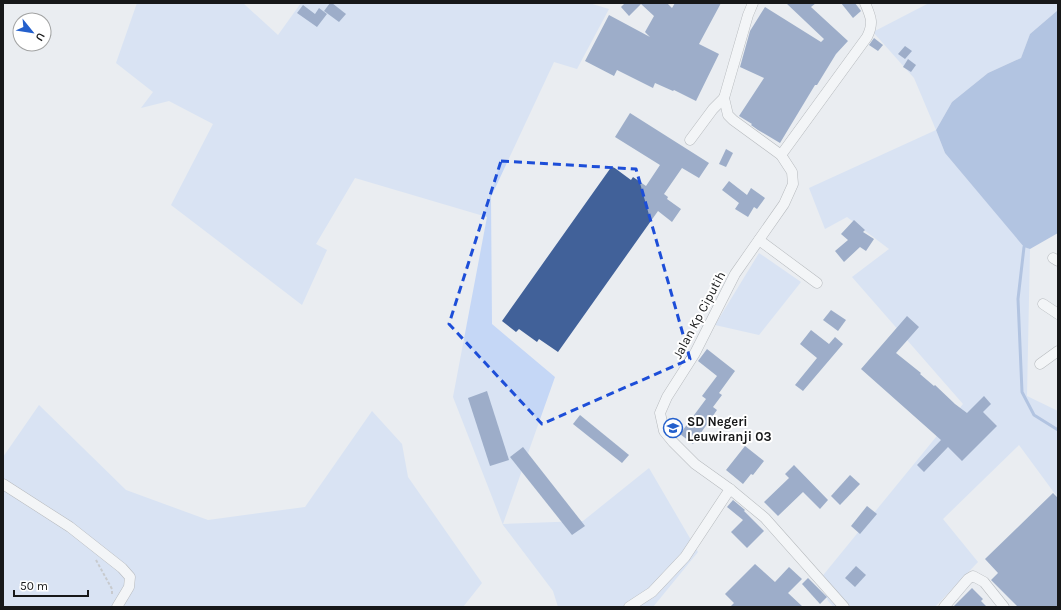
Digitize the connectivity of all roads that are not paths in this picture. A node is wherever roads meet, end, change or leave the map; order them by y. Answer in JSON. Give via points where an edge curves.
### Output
{"nodes":[{"id":1,"x":753,"y":3,"type":"edge"},
{"id":2,"x":865,"y":3,"type":"edge"},
{"id":3,"x":724,"y":98,"type":"junction"},
{"id":4,"x":690,"y":140,"type":"dead end"},
{"id":5,"x":781,"y":155,"type":"junction"},
{"id":6,"x":759,"y":240,"type":"junction"},
{"id":7,"x":817,"y":283,"type":"dead end"},
{"id":8,"x":1043,"y":304,"type":"dead end"},
{"id":9,"x":1058,"y":314,"type":"edge"},
{"id":10,"x":1058,"y":351,"type":"edge"},
{"id":11,"x":1040,"y":364,"type":"dead end"},
{"id":12,"x":3,"y":484,"type":"edge"},
{"id":13,"x":730,"y":489,"type":"junction"},
{"id":14,"x":115,"y":604,"type":"edge"},
{"id":15,"x":628,"y":607,"type":"edge"},
{"id":16,"x":844,"y":607,"type":"edge"},
{"id":17,"x":944,"y":607,"type":"edge"},
{"id":18,"x":1004,"y":607,"type":"edge"}],
"edges":[{"from":1,"to":3,"type":"street"},
{"from":2,"to":5,"type":"street","via":[[872,18],[870,30]]},
{"from":3,"to":4,"type":"street"},
{"from":3,"to":5,"type":"street","name":"Jalan Kp Ciputih","via":[[728,115]]},
{"from":5,"to":6,"type":"street","name":"Jalan Kp Ciputih","via":[[792,172],[793,184],[784,204]]},
{"from":6,"to":7,"type":"street"},
{"from":6,"to":13,"type":"street","name":"Jalan Kp Ciputih","via":[[735,274],[695,353],[667,396],[660,413],[664,431],[673,442],[695,464]]},
{"from":8,"to":9,"type":"street"},
{"from":10,"to":11,"type":"street"},
{"from":12,"to":14,"type":"street","via":[[70,527],[122,568],[130,577],[129,587]]},
{"from":13,"to":15,"type":"street","via":[[685,557],[652,592]]},
{"from":13,"to":16,"type":"street","name":"Jalan Kp Ciputih","via":[[764,518]]},
{"from":17,"to":18,"type":"street","via":[[973,576],[984,582]]}]}
